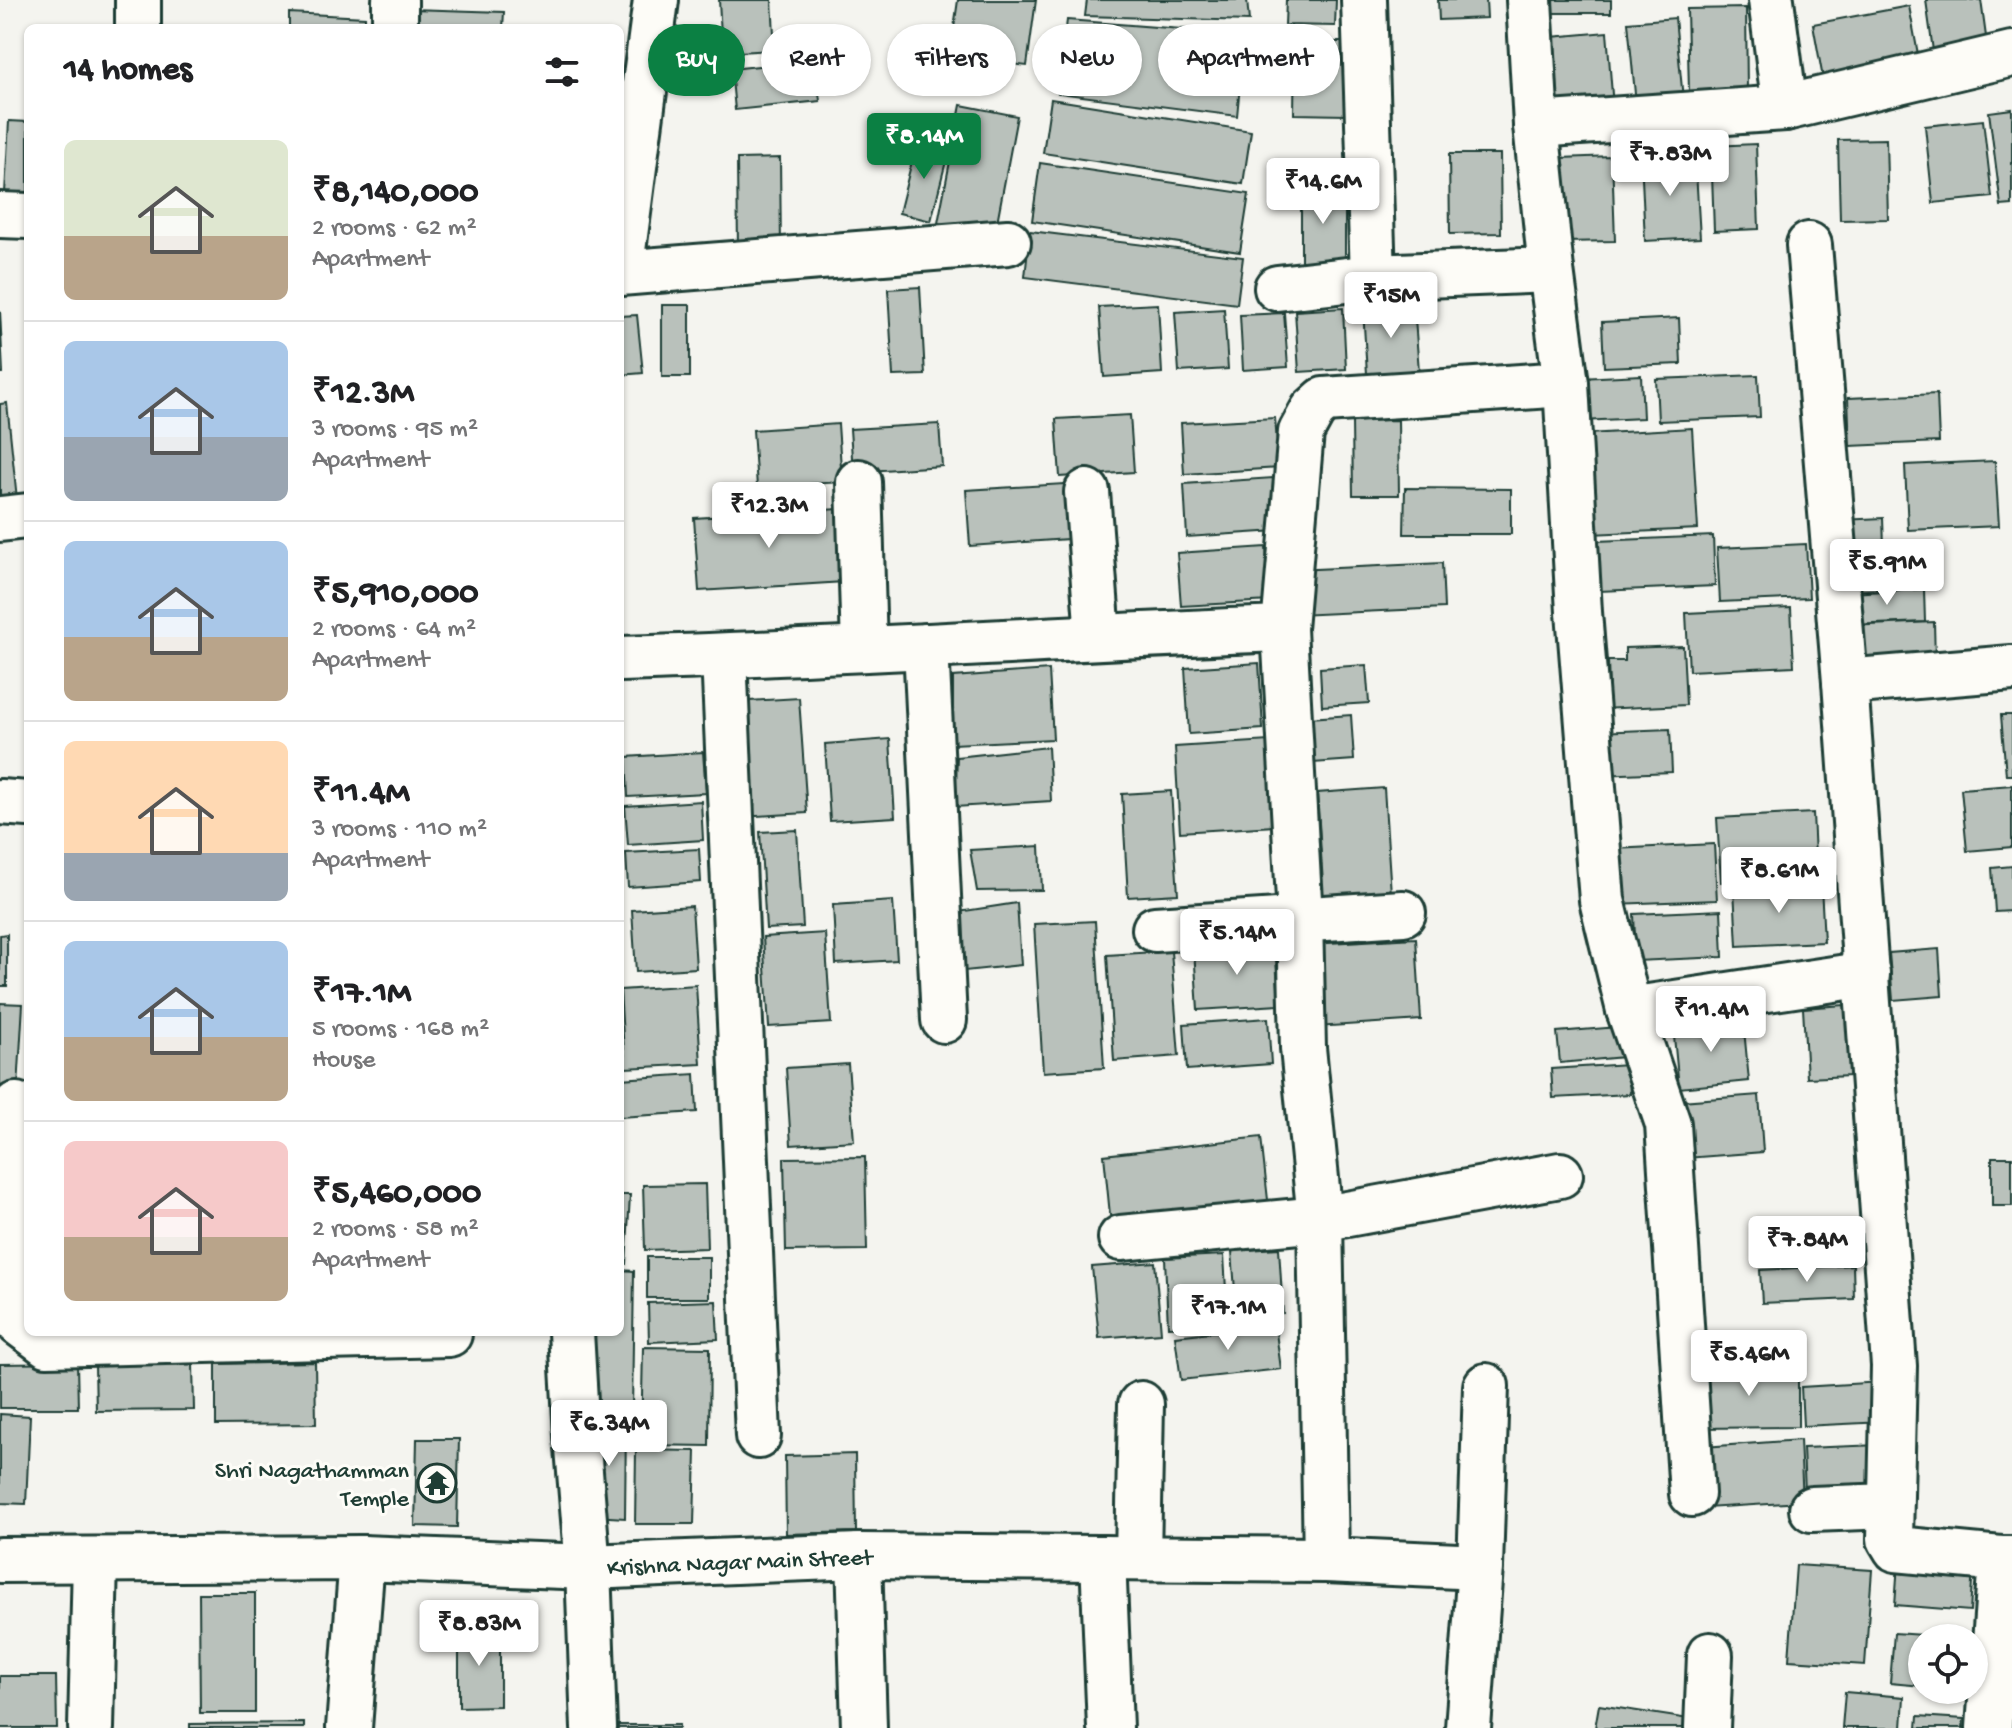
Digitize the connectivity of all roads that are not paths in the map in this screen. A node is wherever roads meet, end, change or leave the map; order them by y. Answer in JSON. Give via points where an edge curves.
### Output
{"nodes":[{"id":1,"x":138,"y":0,"type":"edge"},
{"id":2,"x":395,"y":0,"type":"edge"},
{"id":3,"x":656,"y":0,"type":"edge"},
{"id":4,"x":1364,"y":0,"type":"edge"},
{"id":5,"x":1529,"y":0,"type":"edge"},
{"id":6,"x":1771,"y":0,"type":"edge"},
{"id":7,"x":138,"y":24,"type":"edge"},
{"id":8,"x":395,"y":24,"type":"edge"},
{"id":9,"x":2012,"y":54,"type":"edge"},
{"id":10,"x":1785,"y":108,"type":"junction"},
{"id":11,"x":1536,"y":125,"type":"junction"},
{"id":12,"x":0,"y":215,"type":"edge"},
{"id":13,"x":24,"y":216,"type":"edge"},
{"id":14,"x":1008,"y":242,"type":"dead end"},
{"id":15,"x":624,"y":243,"type":"edge"},
{"id":16,"x":1809,"y":245,"type":"dead end"},
{"id":17,"x":1551,"y":270,"type":"junction"},
{"id":18,"x":624,"y":273,"type":"edge"},
{"id":19,"x":1373,"y":277,"type":"junction"},
{"id":20,"x":1277,"y":288,"type":"dead end"},
{"id":21,"x":1566,"y":384,"type":"junction"},
{"id":22,"x":859,"y":482,"type":"dead end"},
{"id":23,"x":1087,"y":492,"type":"dead end"},
{"id":24,"x":24,"y":516,"type":"edge"},
{"id":25,"x":0,"y":519,"type":"edge"},
{"id":26,"x":1284,"y":629,"type":"junction"},
{"id":27,"x":1098,"y":636,"type":"junction"},
{"id":28,"x":926,"y":646,"type":"junction"},
{"id":29,"x":864,"y":649,"type":"junction"},
{"id":30,"x":724,"y":656,"type":"junction"},
{"id":31,"x":624,"y":659,"type":"edge"},
{"id":32,"x":2012,"y":668,"type":"edge"},
{"id":33,"x":1845,"y":682,"type":"junction"},
{"id":34,"x":0,"y":802,"type":"edge"},
{"id":35,"x":24,"y":804,"type":"edge"},
{"id":36,"x":1403,"y":913,"type":"dead end"},
{"id":37,"x":1300,"y":918,"type":"junction"},
{"id":38,"x":1155,"y":929,"type":"dead end"},
{"id":39,"x":1867,"y":974,"type":"junction"},
{"id":40,"x":1629,"y":1010,"type":"junction"},
{"id":41,"x":944,"y":1020,"type":"dead end"},
{"id":42,"x":15,"y":1105,"type":"edge"},
{"id":43,"x":1560,"y":1175,"type":"dead end"},
{"id":44,"x":1320,"y":1219,"type":"junction"},
{"id":45,"x":1121,"y":1238,"type":"dead end"},
{"id":46,"x":24,"y":1327,"type":"edge"},
{"id":47,"x":36,"y":1336,"type":"edge"},
{"id":48,"x":369,"y":1336,"type":"edge"},
{"id":49,"x":571,"y":1336,"type":"edge"},
{"id":50,"x":1486,"y":1386,"type":"dead end"},
{"id":51,"x":1141,"y":1404,"type":"dead end"},
{"id":52,"x":758,"y":1436,"type":"dead end"},
{"id":53,"x":1692,"y":1494,"type":"dead end"},
{"id":54,"x":1890,"y":1506,"type":"junction"},
{"id":55,"x":1812,"y":1509,"type":"dead end"},
{"id":56,"x":859,"y":1556,"type":"junction"},
{"id":57,"x":362,"y":1558,"type":"junction"},
{"id":58,"x":1120,"y":1558,"type":"junction"},
{"id":59,"x":2007,"y":1559,"type":"edge"},
{"id":60,"x":0,"y":1560,"type":"edge"},
{"id":61,"x":95,"y":1560,"type":"junction"},
{"id":62,"x":1326,"y":1560,"type":"junction"},
{"id":63,"x":588,"y":1567,"type":"junction"},
{"id":64,"x":1480,"y":1567,"type":"junction"},
{"id":65,"x":1710,"y":1655,"type":"dead end"},
{"id":66,"x":91,"y":1728,"type":"edge"},
{"id":67,"x":349,"y":1728,"type":"edge"},
{"id":68,"x":594,"y":1728,"type":"edge"},
{"id":69,"x":864,"y":1728,"type":"edge"},
{"id":70,"x":1110,"y":1728,"type":"edge"},
{"id":71,"x":1468,"y":1728,"type":"edge"},
{"id":72,"x":1707,"y":1728,"type":"edge"},
{"id":73,"x":1989,"y":1728,"type":"edge"}],
"edges":[{"from":1,"to":7,"type":"street"},
{"from":2,"to":8,"type":"street"},
{"from":3,"to":15,"type":"street"},
{"from":4,"to":19,"type":"street"},
{"from":5,"to":11,"type":"street"},
{"from":6,"to":10,"type":"street"},
{"from":9,"to":10,"type":"street"},
{"from":10,"to":11,"type":"street"},
{"from":11,"to":17,"type":"street"},
{"from":12,"to":13,"type":"street"},
{"from":14,"to":18,"type":"street"},
{"from":16,"to":33,"type":"street"},
{"from":17,"to":19,"type":"street"},
{"from":17,"to":21,"type":"street"},
{"from":19,"to":20,"type":"street"},
{"from":21,"to":26,"type":"street","via":[[1324,400],[1301,432]]},
{"from":21,"to":40,"type":"street","via":[[1602,900]]},
{"from":22,"to":29,"type":"street"},
{"from":23,"to":27,"type":"street"},
{"from":24,"to":25,"type":"street"},
{"from":26,"to":27,"type":"street"},
{"from":26,"to":37,"type":"street"},
{"from":27,"to":28,"type":"street"},
{"from":28,"to":29,"type":"street"},
{"from":28,"to":41,"type":"street"},
{"from":29,"to":30,"type":"street"},
{"from":30,"to":31,"type":"street"},
{"from":30,"to":52,"type":"street"},
{"from":32,"to":33,"type":"street"},
{"from":33,"to":39,"type":"street"},
{"from":34,"to":35,"type":"street"},
{"from":36,"to":37,"type":"street"},
{"from":37,"to":38,"type":"street"},
{"from":37,"to":44,"type":"street","via":[[1303,1048]]},
{"from":39,"to":40,"type":"street"},
{"from":39,"to":54,"type":"street","via":[[1894,1366]]},
{"from":40,"to":53,"type":"street","via":[[1668,1124]]},
{"from":42,"to":46,"type":"street","via":[[8,1291]]},
{"from":43,"to":44,"type":"street"},
{"from":44,"to":45,"type":"street"},
{"from":44,"to":62,"type":"street"},
{"from":47,"to":48,"type":"street","via":[[47,1344]]},
{"from":49,"to":63,"type":"street"},
{"from":50,"to":64,"type":"street"},
{"from":51,"to":58,"type":"street"},
{"from":54,"to":55,"type":"street"},
{"from":54,"to":59,"type":"street","via":[[1890,1539],[1896,1549]]},
{"from":56,"to":58,"type":"street","name":"Krishna Nagar Main Street"},
{"from":56,"to":63,"type":"street","name":"Krishna Nagar Main Street"},
{"from":56,"to":69,"type":"street"},
{"from":57,"to":61,"type":"street","name":"Krishna Nagar Main Street"},
{"from":57,"to":63,"type":"street","name":"Krishna Nagar Main Street"},
{"from":57,"to":67,"type":"street"},
{"from":58,"to":62,"type":"street","name":"Krishna Nagar Main Street"},
{"from":58,"to":70,"type":"street"},
{"from":59,"to":73,"type":"street"},
{"from":60,"to":61,"type":"street","name":"Krishna Nagar Main Street"},
{"from":61,"to":66,"type":"street"},
{"from":62,"to":64,"type":"street","name":"Krishna Nagar Main Street"},
{"from":63,"to":68,"type":"street"},
{"from":64,"to":71,"type":"street"},
{"from":65,"to":72,"type":"street"}]}
